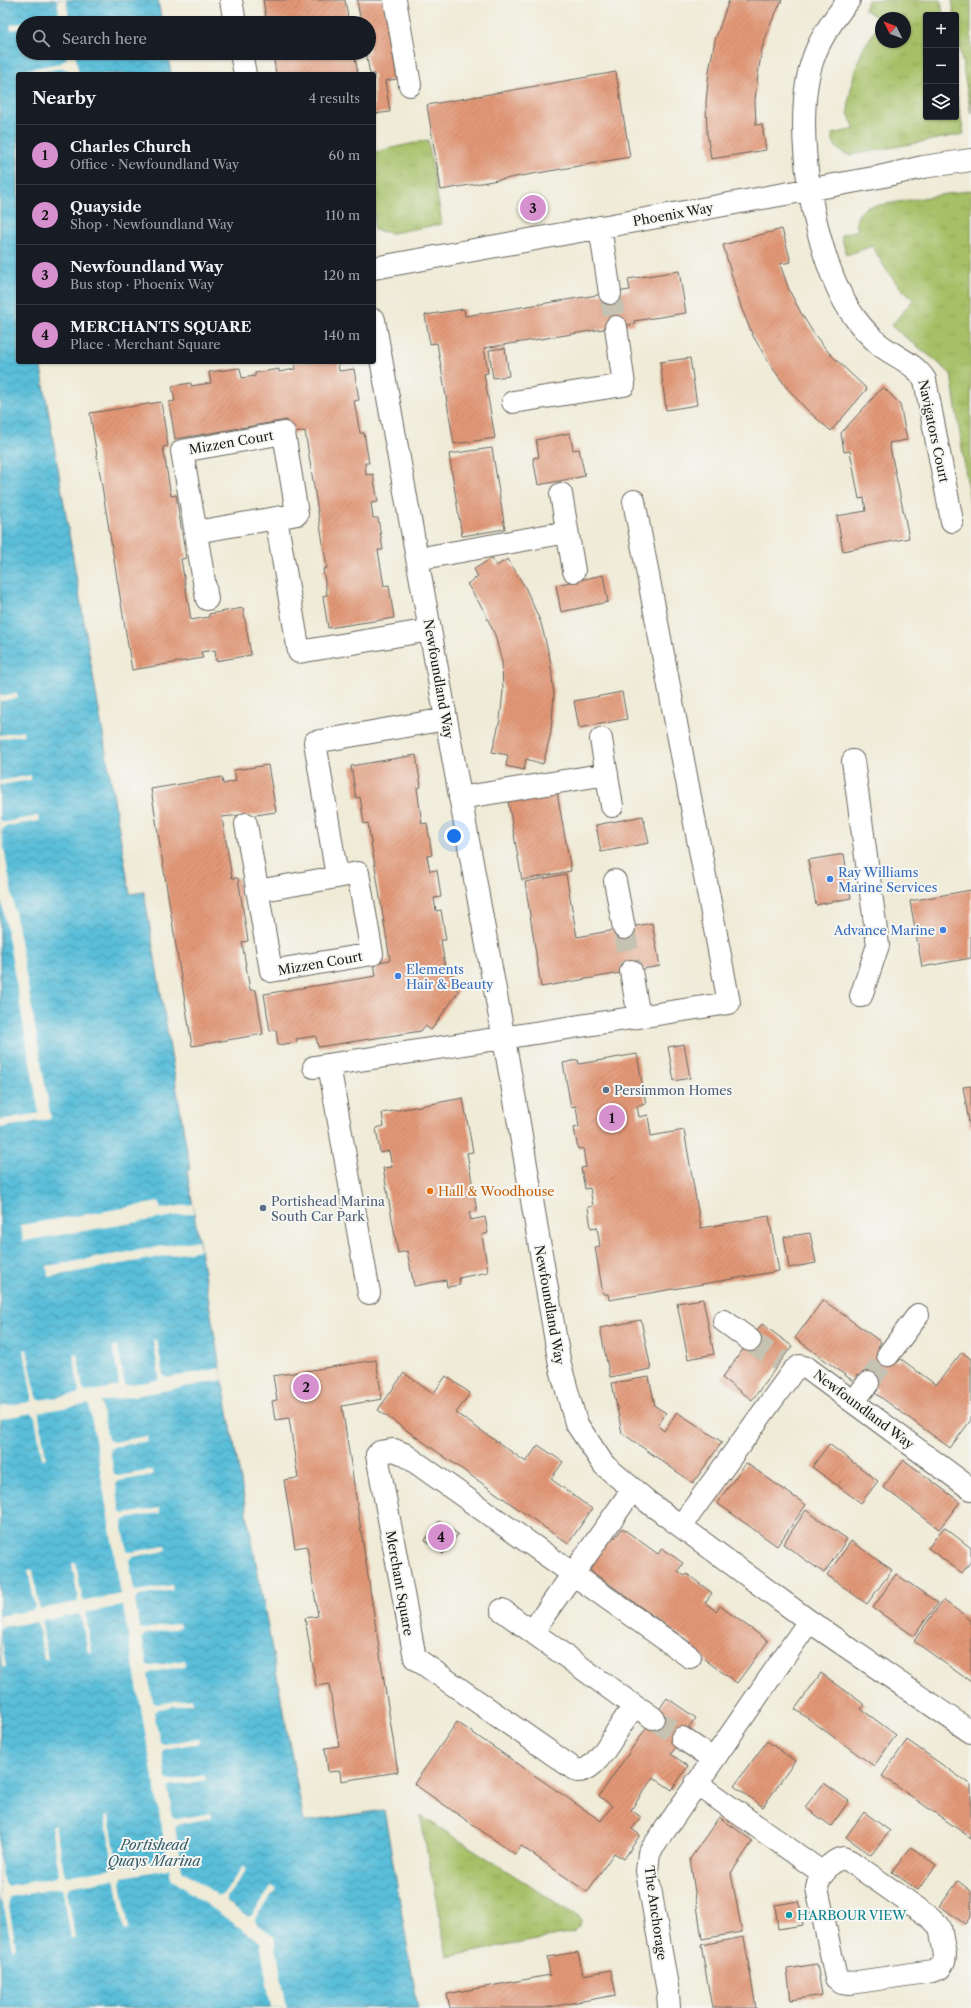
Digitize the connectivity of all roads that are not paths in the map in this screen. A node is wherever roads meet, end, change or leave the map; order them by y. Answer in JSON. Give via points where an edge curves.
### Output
{"nodes":[{"id":1,"x":230,"y":0,"type":"edge"},
{"id":2,"x":395,"y":0,"type":"edge"},
{"id":3,"x":849,"y":0,"type":"edge"},
{"id":4,"x":233,"y":16,"type":"edge"},
{"id":5,"x":242,"y":60,"type":"edge"},
{"id":6,"x":245,"y":72,"type":"edge"},
{"id":7,"x":410,"y":86,"type":"dead end"},
{"id":8,"x":971,"y":160,"type":"edge"},
{"id":9,"x":809,"y":190,"type":"junction"},
{"id":10,"x":600,"y":227,"type":"junction"},
{"id":11,"x":376,"y":268,"type":"edge"},
{"id":12,"x":610,"y":293,"type":"tunnel mouth"},
{"id":13,"x":616,"y":327,"type":"tunnel mouth"},
{"id":14,"x":376,"y":331,"type":"edge"},
{"id":15,"x":513,"y":402,"type":"dead end"},
{"id":16,"x":561,"y":494,"type":"dead end"},
{"id":17,"x":634,"y":501,"type":"dead end"},
{"id":18,"x":276,"y":518,"type":"junction"},
{"id":19,"x":952,"y":520,"type":"dead end"},
{"id":20,"x":196,"y":532,"type":"junction"},
{"id":21,"x":567,"y":532,"type":"junction"},
{"id":22,"x":417,"y":559,"type":"junction"},
{"id":23,"x":574,"y":571,"type":"dead end"},
{"id":24,"x":207,"y":598,"type":"dead end"},
{"id":25,"x":430,"y":630,"type":"junction"},
{"id":26,"x":446,"y":720,"type":"junction"},
{"id":27,"x":601,"y":739,"type":"dead end"},
{"id":28,"x":853,"y":761,"type":"dead end"},
{"id":29,"x":607,"y":774,"type":"junction"},
{"id":30,"x":460,"y":798,"type":"junction"},
{"id":31,"x":612,"y":806,"type":"dead end"},
{"id":32,"x":246,"y":824,"type":"dead end"},
{"id":33,"x":338,"y":877,"type":"junction"},
{"id":34,"x":615,"y":881,"type":"dead end"},
{"id":35,"x":257,"y":890,"type":"junction"},
{"id":36,"x":624,"y":928,"type":"tunnel mouth"},
{"id":37,"x":631,"y":971,"type":"tunnel mouth"},
{"id":38,"x":861,"y":996,"type":"dead end"},
{"id":39,"x":639,"y":1017,"type":"junction"},
{"id":40,"x":503,"y":1039,"type":"junction"},
{"id":41,"x":369,"y":1292,"type":"dead end"},
{"id":42,"x":918,"y":1315,"type":"dead end"},
{"id":43,"x":724,"y":1321,"type":"dead end"},
{"id":44,"x":750,"y":1340,"type":"tunnel mouth"},
{"id":45,"x":888,"y":1355,"type":"tunnel mouth"},
{"id":46,"x":868,"y":1383,"type":"tunnel mouth"},
{"id":47,"x":853,"y":1402,"type":"junction"},
{"id":48,"x":633,"y":1489,"type":"junction"},
{"id":49,"x":971,"y":1489,"type":"edge"},
{"id":50,"x":681,"y":1526,"type":"junction"},
{"id":51,"x":573,"y":1574,"type":"junction"},
{"id":52,"x":502,"y":1610,"type":"dead end"},
{"id":53,"x":809,"y":1621,"type":"junction"},
{"id":54,"x":532,"y":1632,"type":"junction"},
{"id":55,"x":690,"y":1657,"type":"dead end"},
{"id":56,"x":968,"y":1725,"type":"edge"},
{"id":57,"x":682,"y":1738,"type":"tunnel mouth"},
{"id":58,"x":713,"y":1759,"type":"junction"},
{"id":59,"x":696,"y":1783,"type":"junction"},
{"id":60,"x":824,"y":1874,"type":"junction"},
{"id":61,"x":669,"y":2008,"type":"edge"}],
"edges":[{"from":1,"to":4,"type":"street"},
{"from":2,"to":7,"type":"street"},
{"from":3,"to":9,"type":"street","name":"Navigators Court","via":[[824,34],[807,79],[804,126]]},
{"from":5,"to":6,"type":"street"},
{"from":8,"to":9,"type":"street","name":"Phoenix Way"},
{"from":9,"to":10,"type":"street","name":"Phoenix Way"},
{"from":9,"to":19,"type":"street","name":"Navigators Court","via":[[830,272],[845,303],[868,334],[919,372],[925,380]]},
{"from":10,"to":11,"type":"street","name":"Phoenix Way"},
{"from":10,"to":12,"type":"street"},
{"from":13,"to":15,"type":"street","via":[[624,385]]},
{"from":14,"to":22,"type":"street","name":"Newfoundland Way"},
{"from":16,"to":21,"type":"street"},
{"from":17,"to":39,"type":"street","via":[[728,1003]]},
{"from":18,"to":20,"type":"street","name":"Mizzen Court"},
{"from":18,"to":20,"type":"street","name":"Mizzen Court","via":[[297,514],[284,433],[182,451]]},
{"from":18,"to":25,"type":"street","via":[[300,652]]},
{"from":20,"to":24,"type":"street","name":"Mizzen Court"},
{"from":21,"to":22,"type":"street"},
{"from":21,"to":23,"type":"street"},
{"from":22,"to":25,"type":"street","name":"Newfoundland Way"},
{"from":25,"to":26,"type":"street","name":"Newfoundland Way"},
{"from":26,"to":30,"type":"street","name":"Newfoundland Way"},
{"from":26,"to":33,"type":"street","via":[[315,742]]},
{"from":27,"to":29,"type":"street"},
{"from":28,"to":38,"type":"street","via":[[878,945]]},
{"from":29,"to":30,"type":"street"},
{"from":29,"to":31,"type":"street"},
{"from":30,"to":40,"type":"street","name":"Newfoundland Way"},
{"from":32,"to":35,"type":"street","name":"Mizzen Court"},
{"from":33,"to":35,"type":"street","name":"Mizzen Court"},
{"from":33,"to":35,"type":"street","name":"Mizzen Court","via":[[358,873],[372,954],[271,971]]},
{"from":34,"to":36,"type":"street"},
{"from":37,"to":39,"type":"street"},
{"from":39,"to":40,"type":"street"},
{"from":40,"to":41,"type":"street","via":[[322,1066]]},
{"from":40,"to":48,"type":"street","name":"Newfoundland Way","via":[[560,1365],[576,1423],[604,1464]]},
{"from":42,"to":45,"type":"street"},
{"from":43,"to":44,"type":"street"},
{"from":46,"to":47,"type":"street"},
{"from":47,"to":49,"type":"street","name":"Newfoundland Way"},
{"from":47,"to":50,"type":"street","name":"Newfoundland Way","via":[[807,1368],[786,1366]]},
{"from":48,"to":50,"type":"street","name":"Newfoundland Way"},
{"from":48,"to":51,"type":"street"},
{"from":50,"to":53,"type":"street","name":"Newfoundland Way"},
{"from":51,"to":54,"type":"street"},
{"from":51,"to":54,"type":"street","name":"Merchant Square","via":[[404,1454],[394,1450],[380,1452],[377,1455],[415,1658],[565,1764],[577,1771],[586,1770],[592,1766],[632,1709],[645,1713]]},
{"from":51,"to":55,"type":"street","name":"Merchant Square"},
{"from":52,"to":54,"type":"street","name":"Merchant Square"},
{"from":53,"to":56,"type":"street","name":"Newfoundland Way"},
{"from":53,"to":58,"type":"street","name":"The Anchorage"},
{"from":57,"to":58,"type":"street"},
{"from":58,"to":59,"type":"street","name":"The Anchorage"},
{"from":59,"to":60,"type":"street"},
{"from":59,"to":61,"type":"street","name":"The Anchorage","via":[[657,1839],[647,1863]]},
{"from":60,"to":60,"type":"street","via":[[818,1882],[817,1896],[836,1978],[851,1983],[940,1968],[944,1962],[943,1938],[940,1927],[931,1918],[843,1858],[837,1859]]}]}
